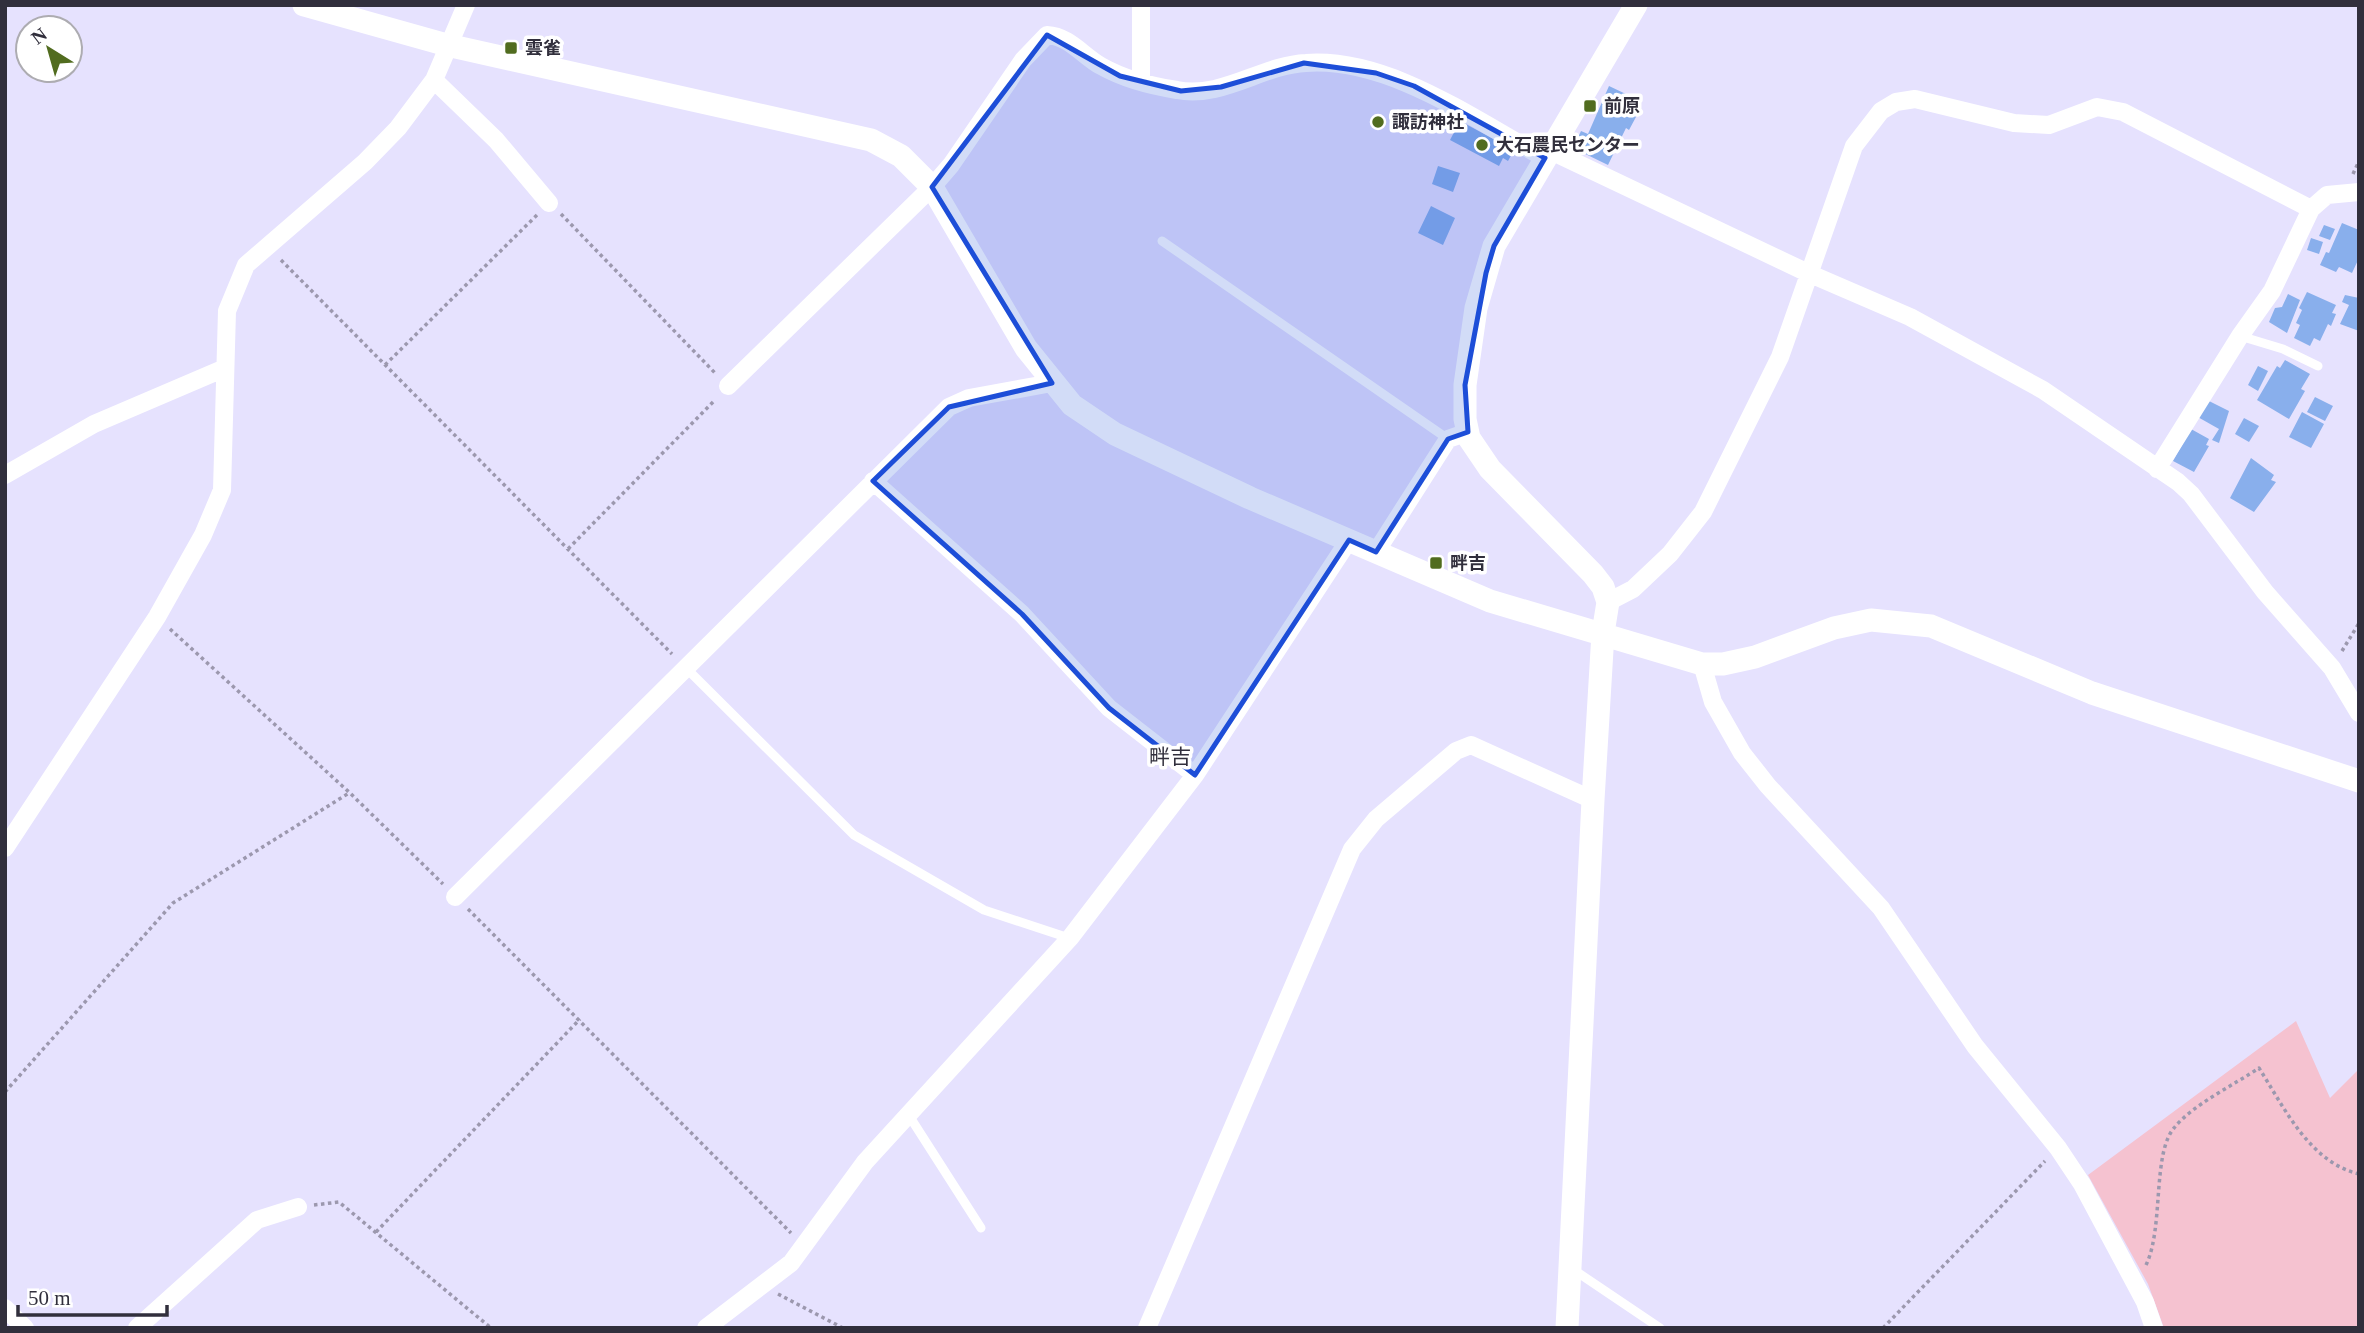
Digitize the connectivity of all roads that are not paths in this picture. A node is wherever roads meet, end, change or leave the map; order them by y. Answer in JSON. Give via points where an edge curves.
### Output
{"nodes":[{"id":1,"x":304,"y":5,"type":"edge"},
{"id":2,"x":466,"y":5,"type":"edge"},
{"id":3,"x":1141,"y":5,"type":"edge"},
{"id":4,"x":1636,"y":5,"type":"edge"},
{"id":5,"x":447,"y":46,"type":"junction"},
{"id":6,"x":434,"y":80,"type":"junction"},
{"id":7,"x":1141,"y":82,"type":"junction"},
{"id":8,"x":1547,"y":154,"type":"junction"},
{"id":9,"x":932,"y":187,"type":"junction"},
{"id":10,"x":2359,"y":192,"type":"edge"},
{"id":11,"x":549,"y":203,"type":"road end"},
{"id":12,"x":2311,"y":209,"type":"junction"},
{"id":13,"x":1163,"y":241,"type":"dead end"},
{"id":14,"x":1808,"y":273,"type":"junction"},
{"id":15,"x":2240,"y":336,"type":"junction"},
{"id":16,"x":2318,"y":366,"type":"dead end"},
{"id":17,"x":225,"y":368,"type":"junction"},
{"id":18,"x":1052,"y":383,"type":"junction"},
{"id":19,"x":728,"y":386,"type":"road end"},
{"id":20,"x":1458,"y":436,"type":"junction"},
{"id":21,"x":2157,"y":469,"type":"junction"},
{"id":22,"x":5,"y":475,"type":"edge"},
{"id":23,"x":873,"y":481,"type":"junction"},
{"id":24,"x":1349,"y":540,"type":"junction"},
{"id":25,"x":1376,"y":552,"type":"junction"},
{"id":26,"x":1608,"y":602,"type":"junction"},
{"id":27,"x":1602,"y":633,"type":"junction"},
{"id":28,"x":1702,"y":664,"type":"junction"},
{"id":29,"x":685,"y":667,"type":"junction"},
{"id":30,"x":2359,"y":713,"type":"edge"},
{"id":31,"x":1195,"y":775,"type":"junction"},
{"id":32,"x":2359,"y":781,"type":"edge"},
{"id":33,"x":1593,"y":800,"type":"junction"},
{"id":34,"x":5,"y":848,"type":"edge"},
{"id":35,"x":455,"y":897,"type":"road end"},
{"id":36,"x":1070,"y":938,"type":"junction"},
{"id":37,"x":908,"y":1114,"type":"junction"},
{"id":38,"x":298,"y":1207,"type":"road end"},
{"id":39,"x":981,"y":1228,"type":"dead end"},
{"id":40,"x":1570,"y":1267,"type":"junction"},
{"id":41,"x":5,"y":1308,"type":"edge"},
{"id":42,"x":25,"y":1328,"type":"edge"},
{"id":43,"x":137,"y":1328,"type":"edge"},
{"id":44,"x":706,"y":1328,"type":"edge"},
{"id":45,"x":1147,"y":1328,"type":"edge"},
{"id":46,"x":1567,"y":1328,"type":"edge"},
{"id":47,"x":1660,"y":1328,"type":"edge"},
{"id":48,"x":2154,"y":1328,"type":"edge"}],
"edges":[{"from":1,"to":5,"type":"street"},
{"from":2,"to":5,"type":"street"},
{"from":3,"to":7,"type":"street"},
{"from":4,"to":8,"type":"street"},
{"from":5,"to":6,"type":"street"},
{"from":5,"to":9,"type":"street","via":[[848,133],[901,156]]},
{"from":6,"to":11,"type":"street","via":[[496,140]]},
{"from":6,"to":17,"type":"street","via":[[365,162],[246,265],[227,311]]},
{"from":7,"to":8,"type":"street","via":[[1189,90],[1221,87],[1294,65],[1332,63],[1415,86]]},
{"from":7,"to":9,"type":"street","via":[[1120,76],[1072,44],[1047,35],[1036,42]]},
{"from":8,"to":14,"type":"street"},
{"from":8,"to":20,"type":"street","via":[[1494,246],[1476,308]]},
{"from":9,"to":18,"type":"street","via":[[1026,348]]},
{"from":9,"to":19,"type":"street"},
{"from":10,"to":12,"type":"street","via":[[2327,195]]},
{"from":12,"to":14,"type":"street","via":[[2123,113],[2096,107],[2049,125],[2014,123],[1915,99],[1881,111],[1854,146]]},
{"from":12,"to":15,"type":"street","via":[[2272,291]]},
{"from":13,"to":20,"type":"lane"},
{"from":14,"to":21,"type":"street","via":[[1910,317],[2003,367]]},
{"from":14,"to":26,"type":"street","via":[[1780,357],[1703,512],[1661,563],[1633,589]]},
{"from":15,"to":16,"type":"lane"},
{"from":15,"to":21,"type":"street"},
{"from":17,"to":22,"type":"street","via":[[94,424]]},
{"from":17,"to":34,"type":"street","via":[[222,490],[203,535],[157,617]]},
{"from":18,"to":23,"type":"street","via":[[969,398],[949,407]]},
{"from":18,"to":24,"type":"street","via":[[1091,419],[1137,446]]},
{"from":20,"to":25,"type":"street"},
{"from":20,"to":26,"type":"street","via":[[1593,574]]},
{"from":21,"to":30,"type":"street","via":[[2191,494],[2265,592],[2332,668]]},
{"from":23,"to":29,"type":"street"},
{"from":23,"to":31,"type":"street","via":[[1022,614],[1109,708]]},
{"from":24,"to":25,"type":"street"},
{"from":24,"to":31,"type":"street"},
{"from":25,"to":27,"type":"street","via":[[1520,612]]},
{"from":26,"to":27,"type":"street"},
{"from":27,"to":28,"type":"street"},
{"from":27,"to":33,"type":"street"},
{"from":28,"to":32,"type":"street","via":[[1755,657],[1834,628],[1871,620],[1931,626],[2092,693]]},
{"from":28,"to":48,"type":"street","via":[[1713,702],[1742,753],[1881,908],[1975,1046],[2058,1147]]},
{"from":29,"to":35,"type":"street"},
{"from":29,"to":36,"type":"lane","via":[[854,835],[984,910]]},
{"from":31,"to":36,"type":"street"},
{"from":33,"to":40,"type":"street"},
{"from":33,"to":45,"type":"street","via":[[1471,745],[1457,751],[1376,819],[1352,849]]},
{"from":36,"to":37,"type":"street"},
{"from":37,"to":39,"type":"lane"},
{"from":37,"to":44,"type":"street","via":[[865,1162],[791,1263]]},
{"from":38,"to":43,"type":"street","via":[[257,1220]]},
{"from":40,"to":46,"type":"street"},
{"from":40,"to":47,"type":"lane"},
{"from":41,"to":42,"type":"street"}]}
